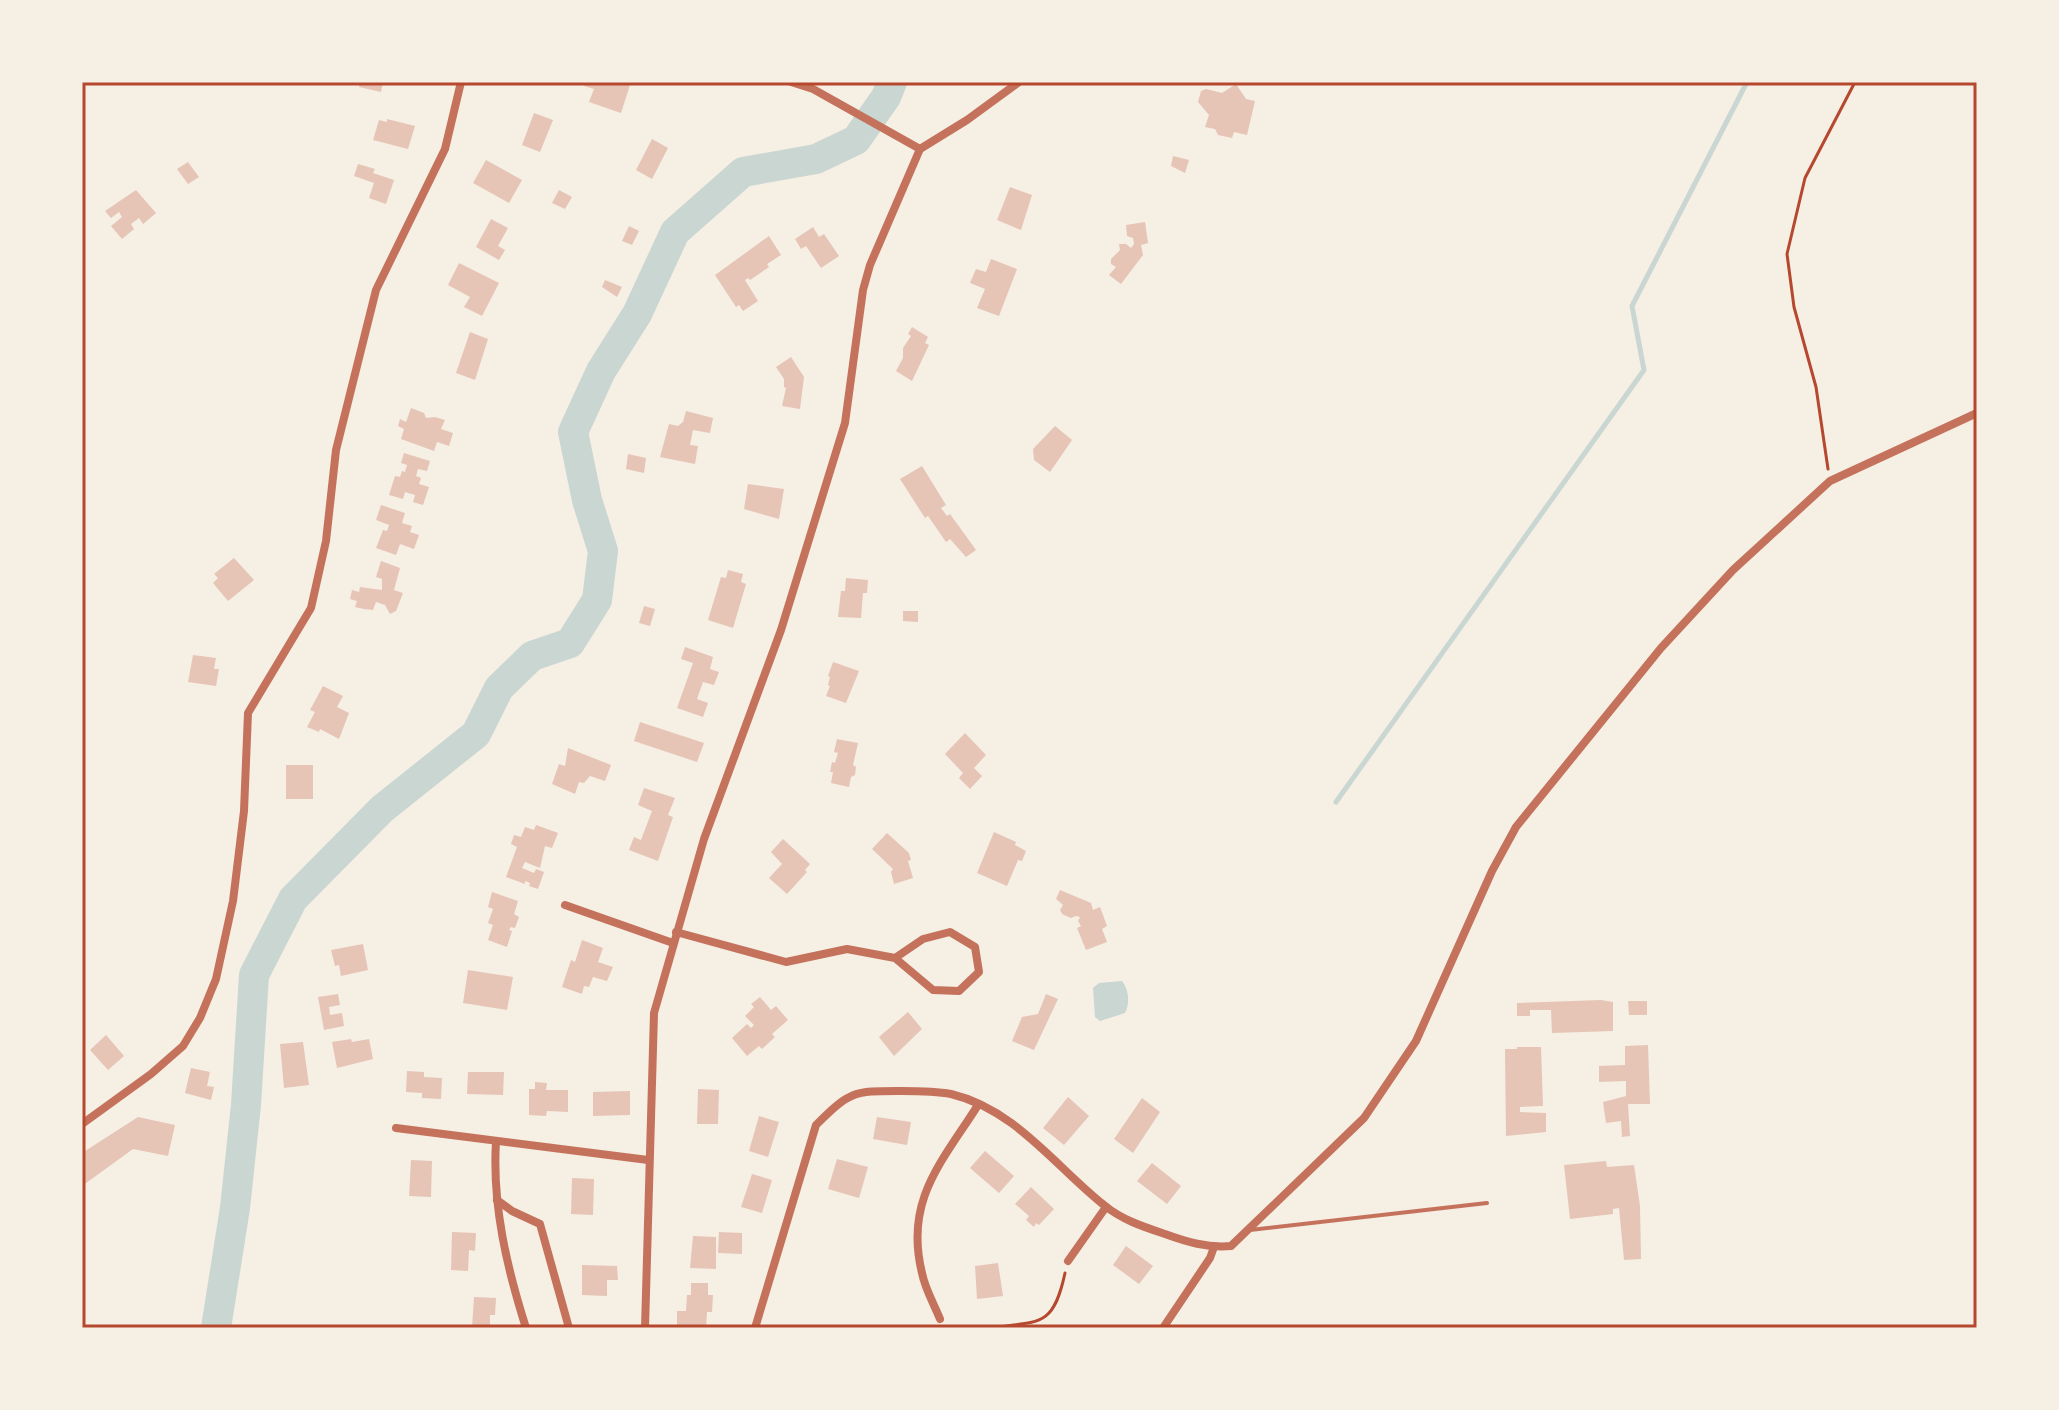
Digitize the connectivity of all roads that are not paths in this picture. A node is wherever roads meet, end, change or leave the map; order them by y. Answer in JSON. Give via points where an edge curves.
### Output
{"nodes":[{"id":1,"x":461,"y":82,"type":"edge"},
{"id":2,"x":791,"y":82,"type":"edge"},
{"id":3,"x":1019,"y":82,"type":"edge"},
{"id":4,"x":920,"y":149,"type":"junction"},
{"id":5,"x":1977,"y":413,"type":"edge"},
{"id":6,"x":565,"y":905,"type":"dead end"},
{"id":7,"x":676,"y":932,"type":"junction"},
{"id":8,"x":673,"y":943,"type":"junction"},
{"id":9,"x":895,"y":958,"type":"junction"},
{"id":10,"x":978,"y":1105,"type":"junction"},
{"id":11,"x":82,"y":1124,"type":"edge"},
{"id":12,"x":396,"y":1128,"type":"dead end"},
{"id":13,"x":496,"y":1142,"type":"junction"},
{"id":14,"x":648,"y":1160,"type":"junction"},
{"id":15,"x":497,"y":1200,"type":"junction"},
{"id":16,"x":1487,"y":1203,"type":"dead end"},
{"id":17,"x":1106,"y":1207,"type":"junction"},
{"id":18,"x":1248,"y":1230,"type":"junction"},
{"id":19,"x":1214,"y":1247,"type":"junction"},
{"id":20,"x":1068,"y":1261,"type":"road end"},
{"id":21,"x":940,"y":1319,"type":"dead end"},
{"id":22,"x":526,"y":1328,"type":"edge"},
{"id":23,"x":569,"y":1328,"type":"edge"},
{"id":24,"x":645,"y":1328,"type":"edge"},
{"id":25,"x":755,"y":1328,"type":"edge"},
{"id":26,"x":1163,"y":1328,"type":"edge"}],
"edges":[{"from":1,"to":11,"type":"street","via":[[445,149],[376,290],[336,450],[326,541],[311,608],[248,713],[244,811],[216,979],[183,1046]]},
{"from":2,"to":4,"type":"street"},
{"from":3,"to":4,"type":"street"},
{"from":4,"to":7,"type":"street","via":[[870,265],[845,423],[781,630],[704,839]]},
{"from":5,"to":18,"type":"street","via":[[1830,481],[1687,619],[1526,815],[1492,871],[1416,1041],[1364,1118]]},
{"from":6,"to":8,"type":"street"},
{"from":7,"to":8,"type":"street"},
{"from":7,"to":9,"type":"street","via":[[786,962],[847,949]]},
{"from":8,"to":14,"type":"street","via":[[654,1013]]},
{"from":9,"to":9,"type":"street","via":[[933,990],[959,991],[979,972],[975,947],[950,932],[923,939]]},
{"from":10,"to":17,"type":"street","via":[[1033,1140]]},
{"from":10,"to":21,"type":"street","via":[[936,1169],[916,1225],[922,1274]]},
{"from":10,"to":25,"type":"street","via":[[931,1091],[861,1091],[838,1102],[816,1125]]},
{"from":12,"to":13,"type":"street"},
{"from":13,"to":14,"type":"street"},
{"from":13,"to":15,"type":"street"},
{"from":14,"to":24,"type":"street"},
{"from":15,"to":22,"type":"street"},
{"from":15,"to":23,"type":"street","via":[[540,1224]]},
{"from":16,"to":18,"type":"lane"},
{"from":17,"to":19,"type":"street","via":[[1134,1223]]},
{"from":17,"to":20,"type":"street"},
{"from":18,"to":19,"type":"street","via":[[1231,1246]]},
{"from":19,"to":26,"type":"street"}]}
